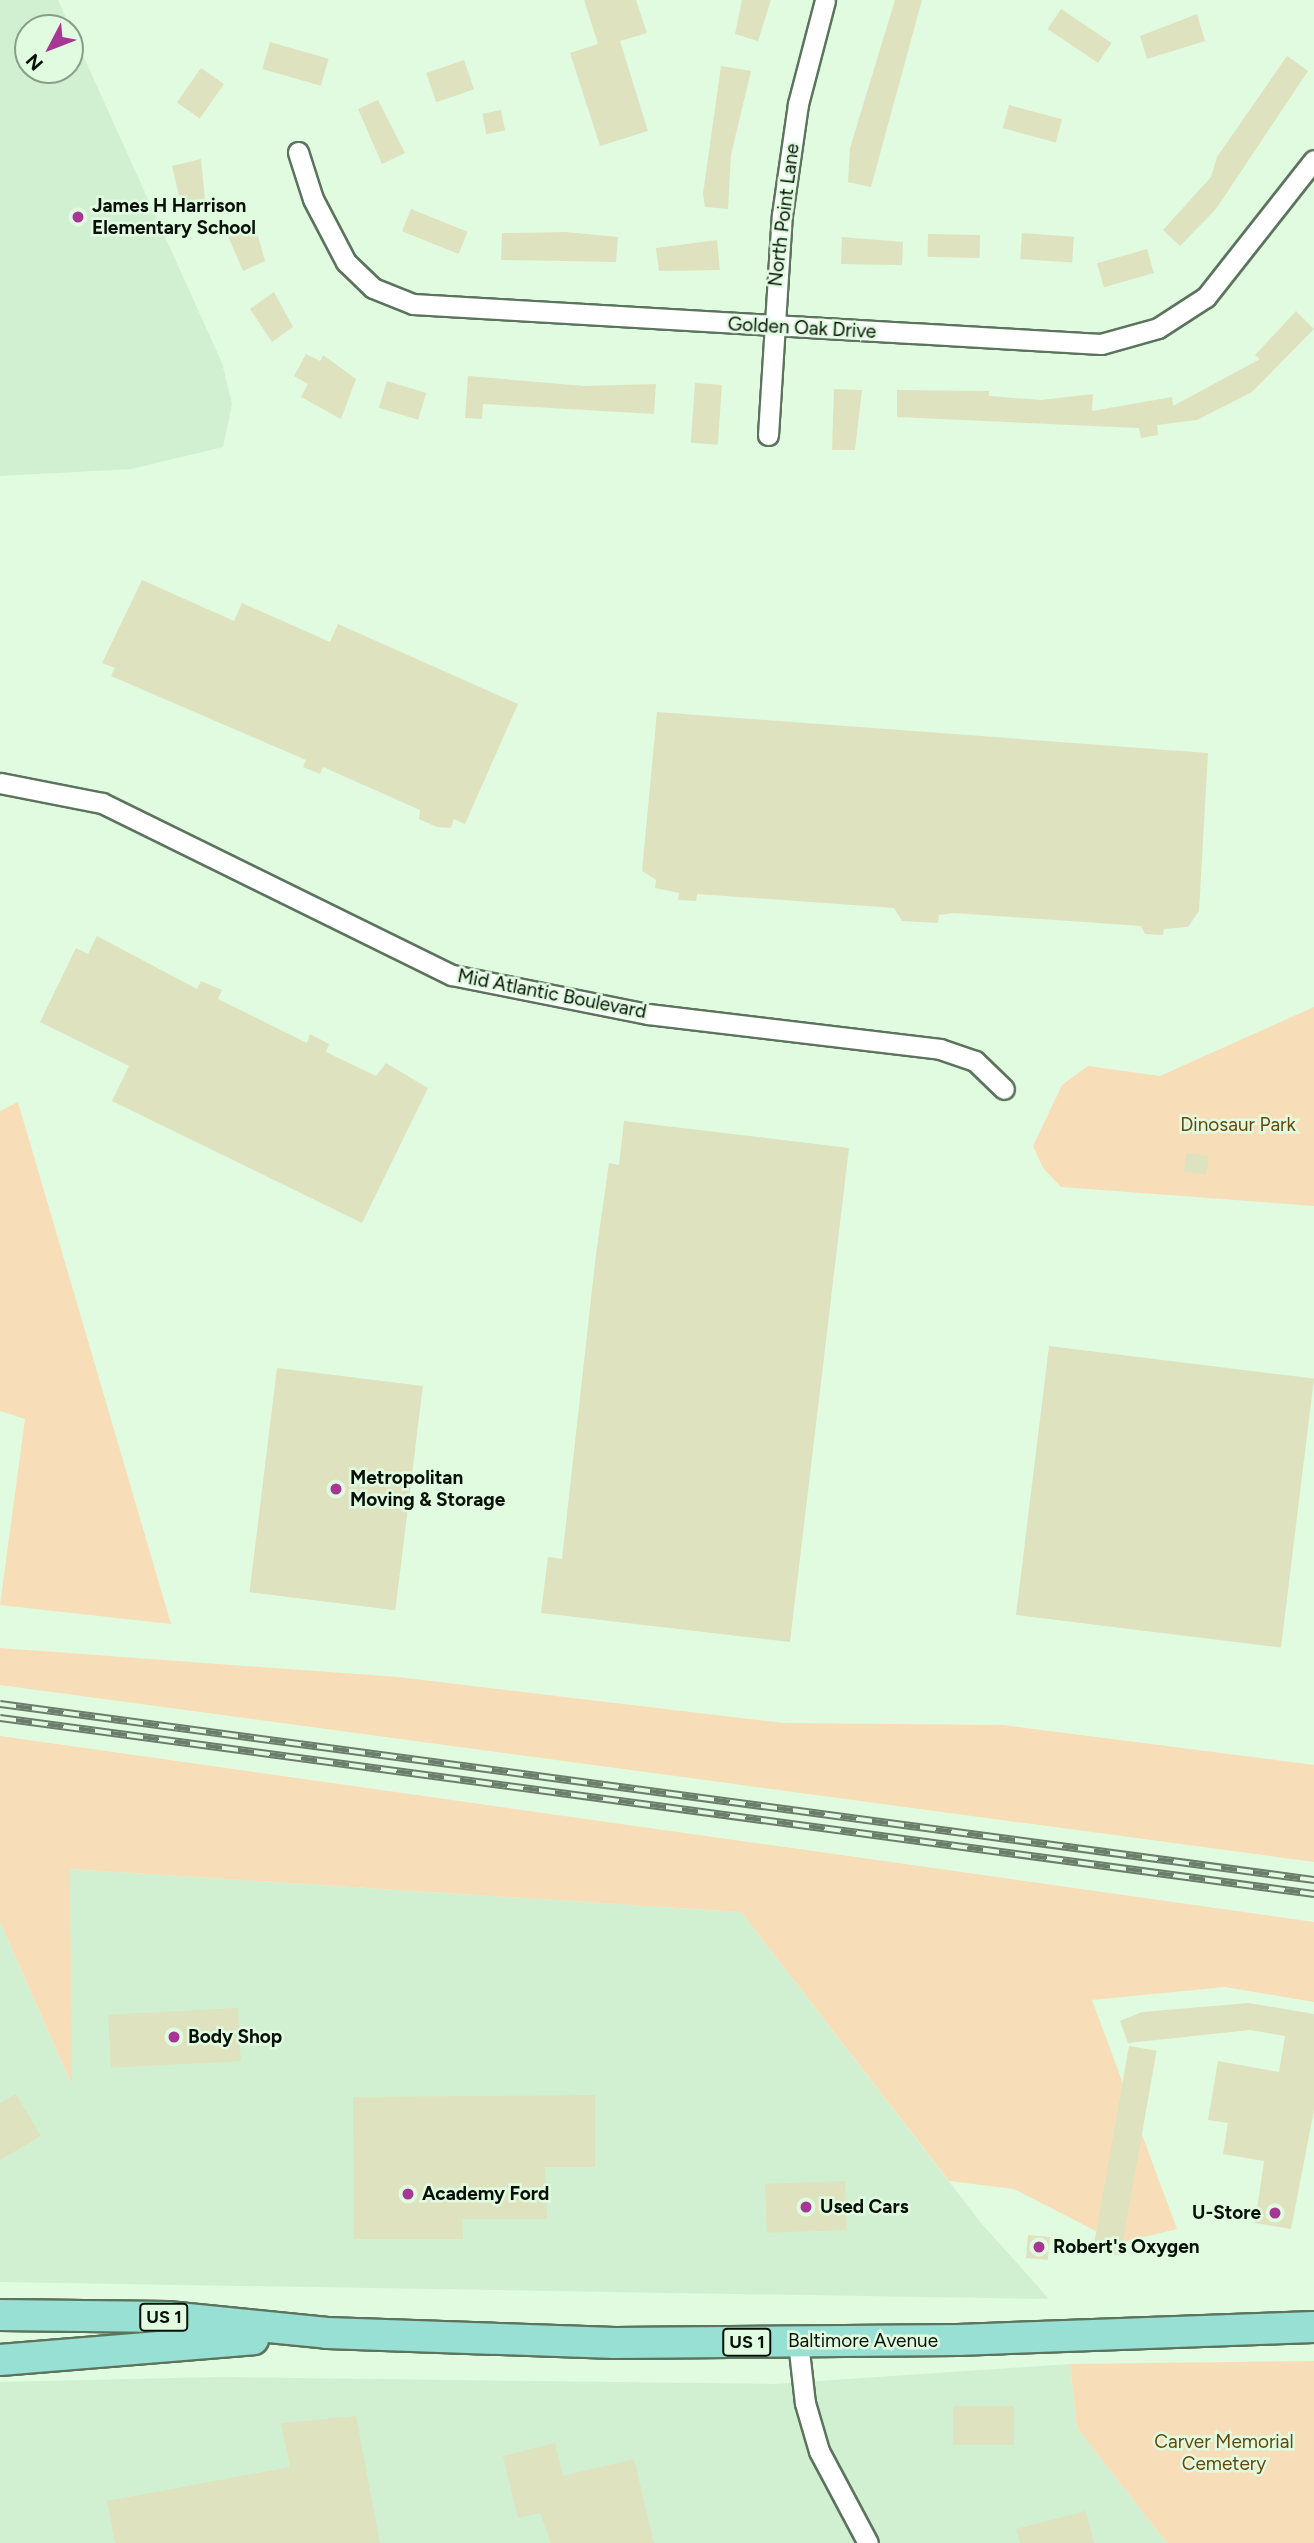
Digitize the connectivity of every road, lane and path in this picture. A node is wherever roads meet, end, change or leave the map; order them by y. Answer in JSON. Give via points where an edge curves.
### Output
{"nodes":[{"id":1,"x":825,"y":0,"type":"edge"},
{"id":2,"x":298,"y":152,"type":"dead end"},
{"id":3,"x":1314,"y":160,"type":"edge"},
{"id":4,"x":772,"y":327,"type":"junction"},
{"id":5,"x":768,"y":435,"type":"dead end"},
{"id":6,"x":0,"y":783,"type":"edge"},
{"id":7,"x":1004,"y":1088,"type":"dead end"},
{"id":8,"x":0,"y":2315,"type":"edge"},
{"id":9,"x":1314,"y":2327,"type":"edge"},
{"id":10,"x":327,"y":2333,"type":"junction"},
{"id":11,"x":798,"y":2342,"type":"junction"},
{"id":12,"x":0,"y":2360,"type":"edge"},
{"id":13,"x":867,"y":2543,"type":"edge"}],
"edges":[{"from":1,"to":4,"type":"street","name":"North Point Lane","via":[[791,148]]},
{"from":2,"to":4,"type":"street","name":"Golden Oak Drive","via":[[336,248],[357,274],[396,300]]},
{"from":3,"to":4,"type":"street","name":"Golden Oak Drive","via":[[1206,297],[1131,338],[1074,344]]},
{"from":4,"to":5,"type":"street","name":"North Point Lane"},
{"from":6,"to":7,"type":"street","name":"Mid Atlantic Boulevard","via":[[102,803],[452,975],[648,1014],[940,1049],[975,1061]]},
{"from":8,"to":10,"type":"main road","name":"Baltimore Avenue","number":"US 1","via":[[168,2317]]},
{"from":9,"to":11,"type":"main road","name":"Baltimore Avenue","number":"US 1"},
{"from":10,"to":11,"type":"main road","name":"Baltimore Avenue","number":"US 1"},
{"from":10,"to":12,"type":"main road","name":"Baltimore Avenue","number":"US 1"},
{"from":11,"to":13,"type":"street","via":[[804,2403],[819,2451]]}]}
